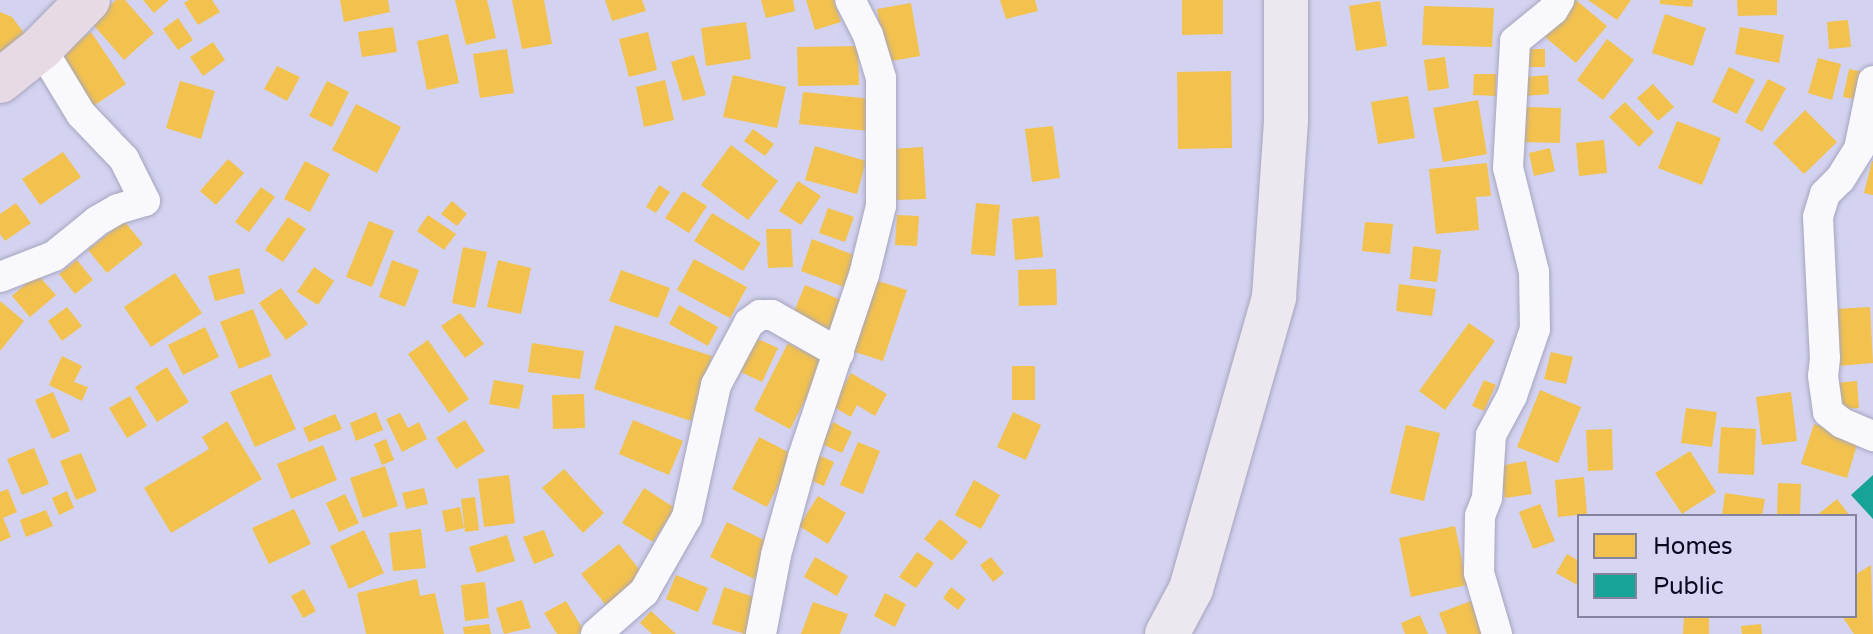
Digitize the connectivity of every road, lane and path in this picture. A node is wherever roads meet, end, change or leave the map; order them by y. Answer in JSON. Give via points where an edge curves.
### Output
{"nodes":[{"id":1,"x":88,"y":0,"type":"edge"},
{"id":2,"x":850,"y":0,"type":"edge"},
{"id":3,"x":1286,"y":0,"type":"edge"},
{"id":4,"x":1559,"y":0,"type":"edge"},
{"id":5,"x":41,"y":48,"type":"junction"},
{"id":6,"x":0,"y":81,"type":"edge"},
{"id":7,"x":1873,"y":81,"type":"edge"},
{"id":8,"x":0,"y":277,"type":"edge"},
{"id":9,"x":839,"y":353,"type":"junction"},
{"id":10,"x":1873,"y":436,"type":"edge"},
{"id":11,"x":596,"y":634,"type":"edge"},
{"id":12,"x":761,"y":634,"type":"edge"},
{"id":13,"x":1167,"y":634,"type":"edge"},
{"id":14,"x":1497,"y":634,"type":"edge"}],
"edges":[{"from":1,"to":5,"type":"highway"},
{"from":2,"to":9,"type":"street","via":[[881,78],[881,206]]},
{"from":3,"to":13,"type":"main road","via":[[1286,119],[1274,297],[1191,589]]},
{"from":4,"to":14,"type":"street","via":[[1515,41],[1508,168],[1534,272],[1535,329],[1512,396],[1491,435],[1487,498],[1480,516],[1479,573]]},
{"from":5,"to":6,"type":"highway"},
{"from":5,"to":8,"type":"street","via":[[81,114],[124,159],[145,201],[97,221],[54,256]]},
{"from":7,"to":10,"type":"street","via":[[1859,149],[1825,194],[1818,217],[1828,412]]},
{"from":9,"to":11,"type":"street","via":[[772,315],[749,323],[716,385],[687,517],[644,592]]},
{"from":9,"to":12,"type":"street","via":[[803,457]]}]}
